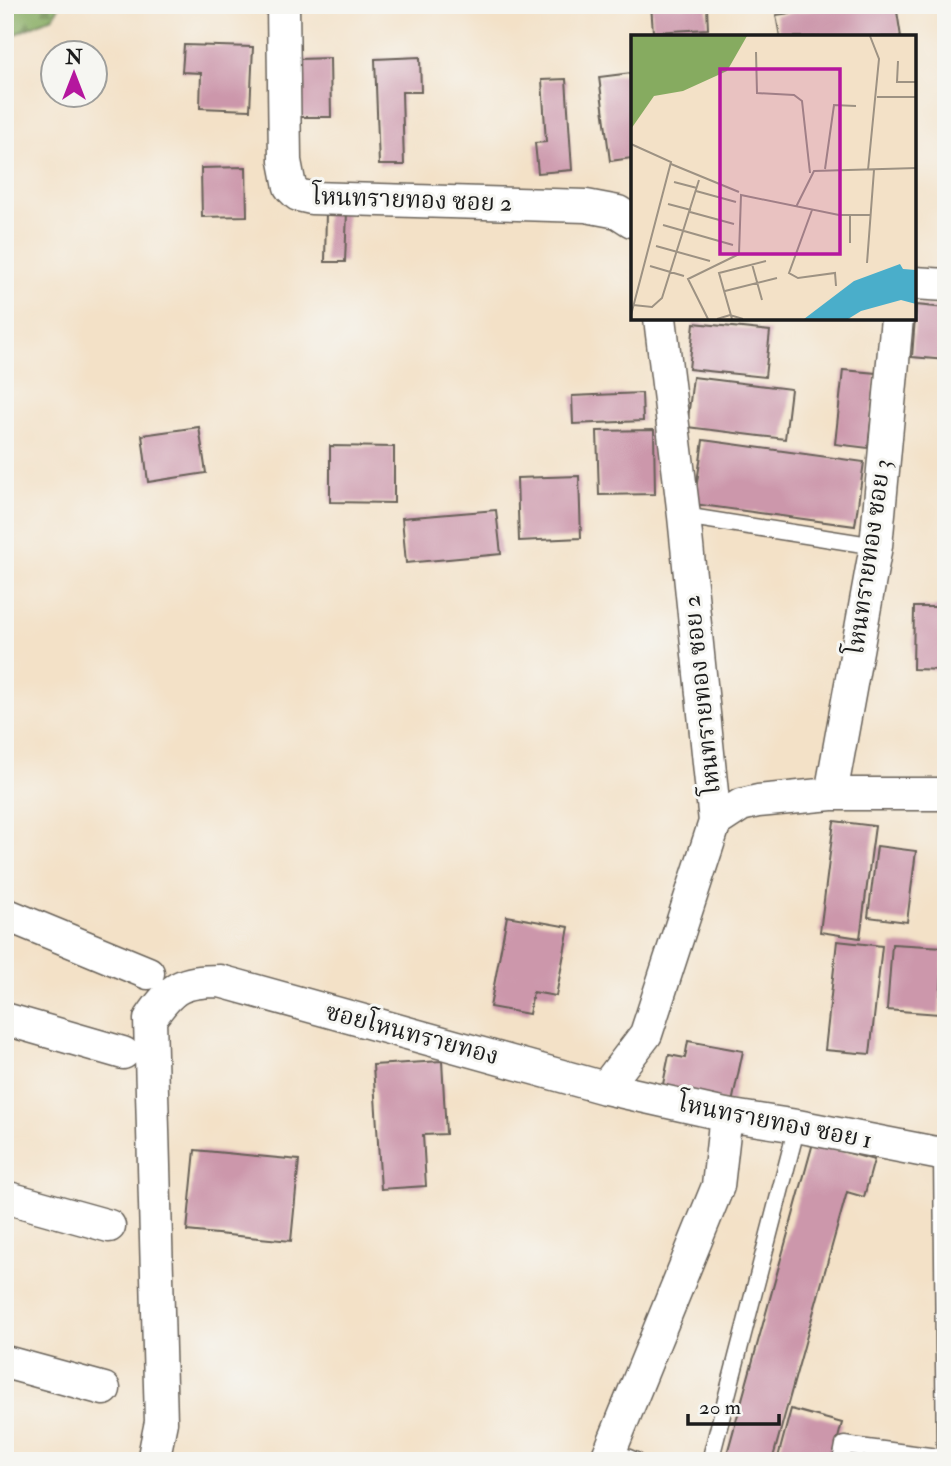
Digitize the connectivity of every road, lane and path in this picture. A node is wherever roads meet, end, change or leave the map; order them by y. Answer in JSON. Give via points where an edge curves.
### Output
{"nodes":[{"id":1,"x":283,"y":5,"type":"edge"},
{"id":2,"x":631,"y":220,"type":"edge"},
{"id":3,"x":916,"y":283,"type":"edge"},
{"id":4,"x":946,"y":285,"type":"edge"},
{"id":5,"x":660,"y":320,"type":"edge"},
{"id":6,"x":897,"y":320,"type":"edge"},
{"id":7,"x":684,"y":516,"type":"junction"},
{"id":8,"x":876,"y":546,"type":"junction"},
{"id":9,"x":831,"y":794,"type":"junction"},
{"id":10,"x":946,"y":794,"type":"edge"},
{"id":11,"x":715,"y":822,"type":"junction"},
{"id":12,"x":5,"y":914,"type":"edge"},
{"id":13,"x":148,"y":973,"type":"dead end"},
{"id":14,"x":5,"y":1020,"type":"edge"},
{"id":15,"x":123,"y":1053,"type":"dead end"},
{"id":16,"x":605,"y":1088,"type":"junction"},
{"id":17,"x":726,"y":1115,"type":"junction"},
{"id":18,"x":797,"y":1126,"type":"junction"},
{"id":19,"x":944,"y":1155,"type":"edge"},
{"id":20,"x":5,"y":1197,"type":"edge"},
{"id":21,"x":109,"y":1226,"type":"dead end"},
{"id":22,"x":5,"y":1362,"type":"edge"},
{"id":23,"x":104,"y":1389,"type":"dead end"},
{"id":24,"x":617,"y":1457,"type":"edge"},
{"id":25,"x":945,"y":1459,"type":"edge"},
{"id":26,"x":153,"y":1461,"type":"edge"},
{"id":27,"x":710,"y":1461,"type":"edge"},
{"id":28,"x":841,"y":1461,"type":"edge"}],
"edges":[{"from":1,"to":2,"type":"street","name":"โหนทรายทอง ซอย 2","via":[[285,161],[290,187],[298,195],[586,206],[618,212]]},
{"from":3,"to":4,"type":"street"},
{"from":5,"to":7,"type":"street","name":"โหนทรายทอง ซอย 2"},
{"from":6,"to":8,"type":"street","name":"โหนทรายทอง ซอย 3"},
{"from":7,"to":8,"type":"lane"},
{"from":7,"to":11,"type":"street","name":"โหนทรายทอง ซอย 2"},
{"from":8,"to":9,"type":"street","name":"โหนทรายทอง ซอย 3"},
{"from":9,"to":10,"type":"street"},
{"from":9,"to":11,"type":"street","via":[[741,805]]},
{"from":11,"to":16,"type":"street","via":[[646,1034]]},
{"from":12,"to":13,"type":"street"},
{"from":14,"to":15,"type":"street"},
{"from":16,"to":17,"type":"street","name":"โหนทรายทอง ซอย 1"},
{"from":16,"to":26,"type":"street","name":"ซอยโหนทรายทอง","via":[[219,981],[193,981],[166,996],[150,1019],[161,1422]]},
{"from":17,"to":18,"type":"street","name":"โหนทรายทอง ซอย 1"},
{"from":17,"to":24,"type":"street","via":[[718,1185]]},
{"from":18,"to":19,"type":"street","name":"โหนทรายทอง ซอย 1"},
{"from":18,"to":27,"type":"lane"},
{"from":19,"to":25,"type":"lane"},
{"from":20,"to":21,"type":"street"},
{"from":22,"to":23,"type":"street"},
{"from":25,"to":28,"type":"lane","via":[[844,1445]]}]}
